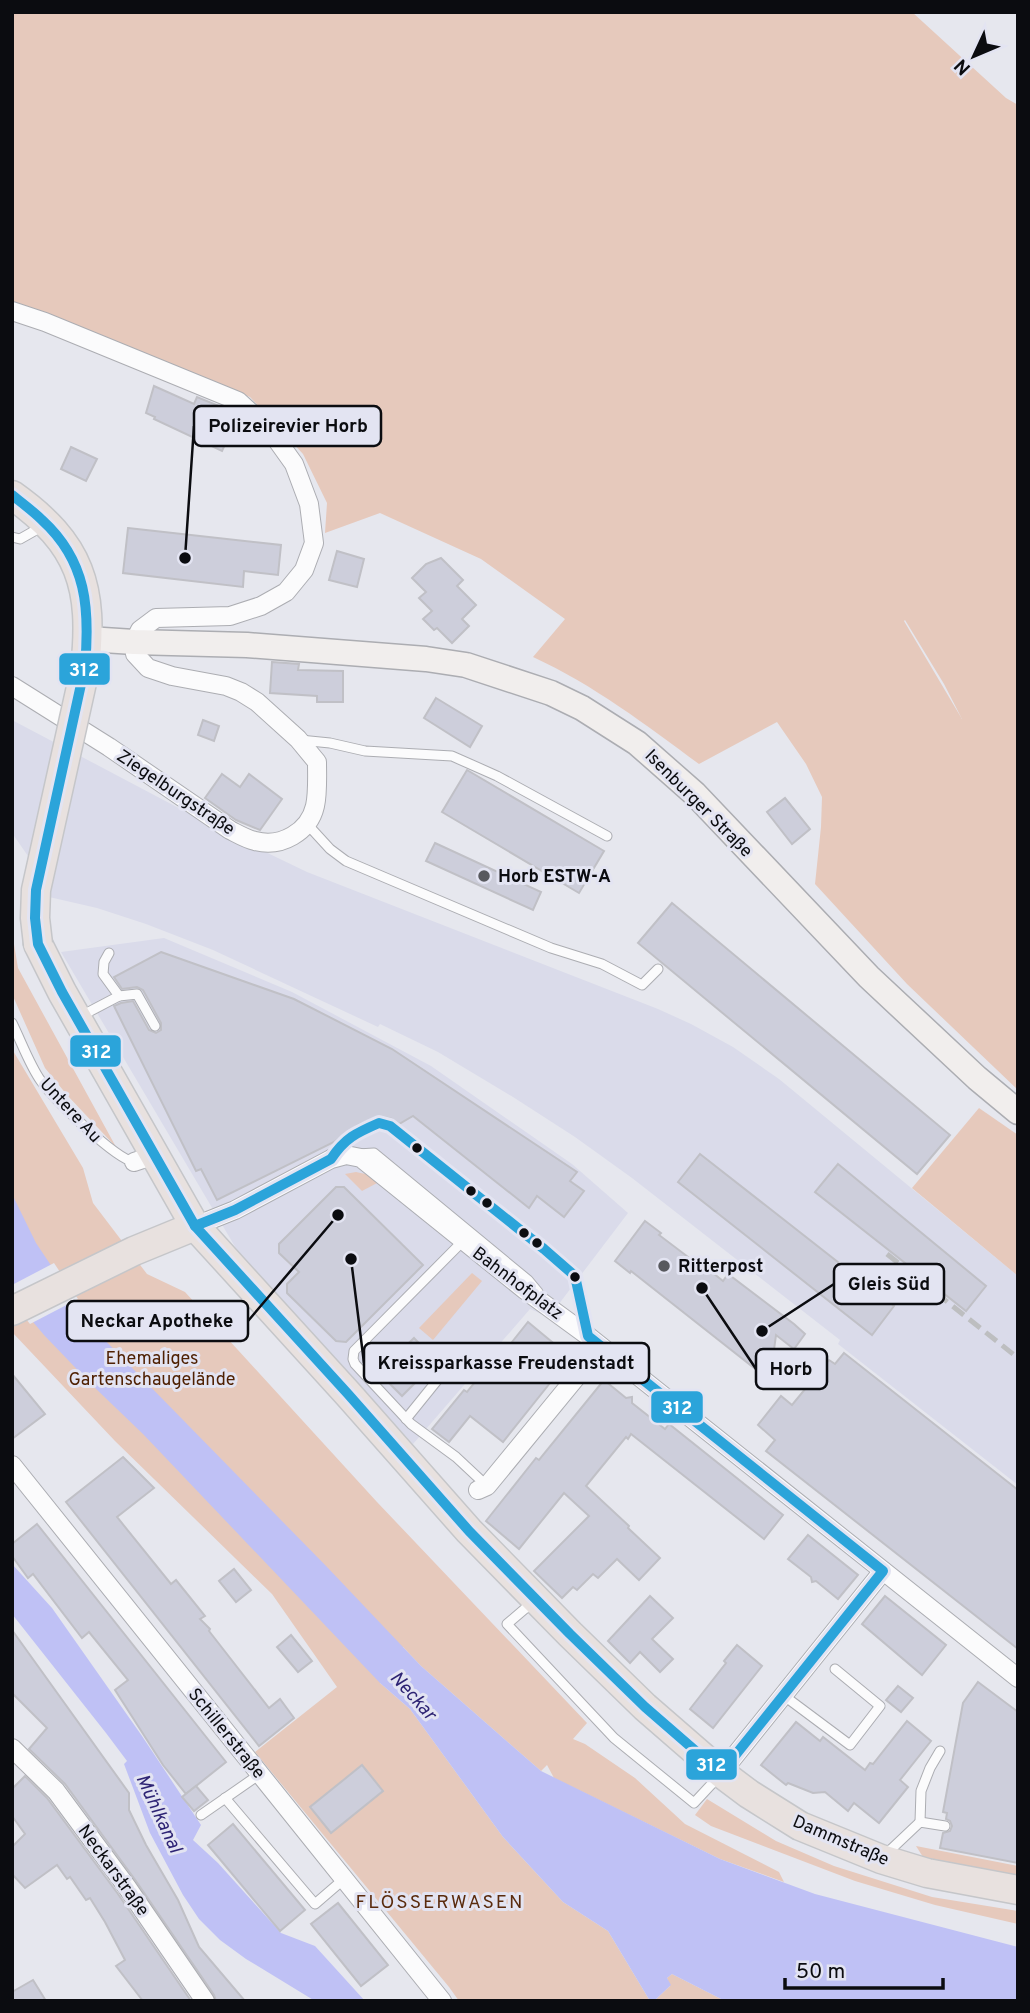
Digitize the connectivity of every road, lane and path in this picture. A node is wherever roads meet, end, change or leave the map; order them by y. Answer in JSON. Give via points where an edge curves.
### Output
{"nodes":[{"id":1,"x":12,"y":311,"type":"edge"},
{"id":2,"x":12,"y":495,"type":"edge"},
{"id":3,"x":48,"y":523,"type":"junction"},
{"id":4,"x":16,"y":538,"type":"edge"},
{"id":5,"x":12,"y":549,"type":"edge"},
{"id":6,"x":88,"y":639,"type":"junction"},
{"id":7,"x":134,"y":642,"type":"junction"},
{"id":8,"x":12,"y":686,"type":"edge"},
{"id":9,"x":298,"y":740,"type":"junction"},
{"id":10,"x":308,"y":825,"type":"junction"},
{"id":11,"x":607,"y":836,"type":"dead end"},
{"id":12,"x":109,"y":953,"type":"dead end"},
{"id":13,"x":658,"y":969,"type":"dead end"},
{"id":14,"x":119,"y":996,"type":"junction"},
{"id":15,"x":77,"y":1018,"type":"junction"},
{"id":16,"x":12,"y":1023,"type":"edge"},
{"id":17,"x":155,"y":1026,"type":"dead end"},
{"id":18,"x":1018,"y":1112,"type":"edge"},
{"id":19,"x":351,"y":1155,"type":"junction"},
{"id":20,"x":144,"y":1159,"type":"junction"},
{"id":21,"x":331,"y":1159,"type":"junction"},
{"id":22,"x":195,"y":1226,"type":"junction"},
{"id":23,"x":463,"y":1241,"type":"junction"},
{"id":24,"x":549,"y":1307,"type":"junction"},
{"id":25,"x":12,"y":1311,"type":"edge"},
{"id":26,"x":594,"y":1341,"type":"junction"},
{"id":27,"x":448,"y":1367,"type":"dead end"},
{"id":28,"x":406,"y":1419,"type":"junction"},
{"id":29,"x":14,"y":1472,"type":"edge"},
{"id":30,"x":482,"y":1488,"type":"joint"},
{"id":31,"x":883,"y":1571,"type":"junction"},
{"id":32,"x":535,"y":1600,"type":"junction"},
{"id":33,"x":835,"y":1670,"type":"dead end"},
{"id":34,"x":1018,"y":1678,"type":"edge"},
{"id":35,"x":783,"y":1695,"type":"junction"},
{"id":36,"x":12,"y":1748,"type":"edge"},
{"id":37,"x":940,"y":1751,"type":"dead end"},
{"id":38,"x":721,"y":1773,"type":"junction"},
{"id":39,"x":260,"y":1774,"type":"junction"},
{"id":40,"x":225,"y":1798,"type":"junction"},
{"id":41,"x":201,"y":1815,"type":"dead end"},
{"id":42,"x":919,"y":1822,"type":"junction"},
{"id":43,"x":945,"y":1826,"type":"dead end"},
{"id":44,"x":881,"y":1859,"type":"junction"},
{"id":45,"x":344,"y":1879,"type":"junction"},
{"id":46,"x":1018,"y":1890,"type":"edge"},
{"id":47,"x":205,"y":2001,"type":"edge"},
{"id":48,"x":442,"y":2001,"type":"edge"}],
"edges":[{"from":1,"to":7,"type":"street","via":[[238,401],[269,429],[294,464],[306,494],[314,542],[304,570],[286,592],[230,616],[156,618]]},
{"from":2,"to":3,"type":"main road"},
{"from":3,"to":4,"type":"lane"},
{"from":3,"to":6,"type":"main road","via":[[73,557],[81,577]]},
{"from":4,"to":5,"type":"lane"},
{"from":6,"to":7,"type":"street","name":"Isenburger Straße"},
{"from":6,"to":15,"type":"main road","name":"Dammstraße","bridge":true,"via":[[36,890],[35,918],[38,944]]},
{"from":7,"to":9,"type":"street","via":[[135,654],[148,668],[242,692]]},
{"from":7,"to":18,"type":"street","name":"Isenburger Straße","via":[[247,645],[466,664],[582,708],[666,766],[869,977]]},
{"from":8,"to":10,"type":"street","name":"Ziegelburgstraße","via":[[247,838],[282,841]]},
{"from":9,"to":10,"type":"street","via":[[317,762],[315,806]]},
{"from":9,"to":11,"type":"lane","via":[[365,751],[452,756]]},
{"from":10,"to":13,"type":"lane","via":[[346,861],[551,948],[602,964],[642,985]]},
{"from":12,"to":14,"type":"lane","via":[[103,974]]},
{"from":14,"to":15,"type":"lane"},
{"from":14,"to":17,"type":"lane","via":[[137,994]]},
{"from":15,"to":20,"type":"main road","name":"Dammstraße"},
{"from":16,"to":20,"type":"lane","name":"Untere Au","via":[[41,1081],[106,1146],[123,1158]]},
{"from":19,"to":21,"type":"street"},
{"from":19,"to":23,"type":"street","name":"Bahnhofplatz","via":[[369,1163]]},
{"from":19,"to":24,"type":"lane","via":[[374,1153],[528,1280]]},
{"from":20,"to":22,"type":"main road","name":"Dammstraße"},
{"from":21,"to":22,"type":"street"},
{"from":21,"to":26,"type":"lane","via":[[341,1144],[361,1131],[379,1123],[390,1126],[575,1276]]},
{"from":22,"to":25,"type":"main road"},
{"from":22,"to":32,"type":"main road","name":"Dammstraße"},
{"from":23,"to":24,"type":"street","name":"Bahnhofplatz"},
{"from":23,"to":28,"type":"lane","via":[[354,1351],[355,1364]]},
{"from":24,"to":26,"type":"street","name":"Bahnhofplatz"},
{"from":26,"to":30,"type":"street"},
{"from":26,"to":31,"type":"street","name":"Bahnhofplatz"},
{"from":27,"to":28,"type":"lane"},
{"from":28,"to":30,"type":"lane","via":[[456,1457]]},
{"from":29,"to":39,"type":"street","name":"Schillerstraße"},
{"from":31,"to":34,"type":"street","name":"Bahnhofplatz"},
{"from":31,"to":35,"type":"street"},
{"from":32,"to":38,"type":"main road","name":"Dammstraße"},
{"from":32,"to":38,"type":"lane","via":[[507,1623],[614,1738],[694,1803]]},
{"from":33,"to":35,"type":"lane","via":[[880,1706],[850,1745]]},
{"from":35,"to":38,"type":"street"},
{"from":36,"to":47,"type":"street","name":"Neckarstraße","via":[[56,1791]]},
{"from":37,"to":42,"type":"lane","via":[[921,1791]]},
{"from":38,"to":44,"type":"main road","name":"Dammstraße","via":[[800,1826]]},
{"from":39,"to":40,"type":"lane"},
{"from":39,"to":45,"type":"street","name":"Schillerstraße"},
{"from":40,"to":41,"type":"lane"},
{"from":40,"to":45,"type":"lane","via":[[315,1904]]},
{"from":42,"to":43,"type":"lane"},
{"from":42,"to":44,"type":"lane"},
{"from":44,"to":46,"type":"main road","name":"Dammstraße","via":[[927,1873]]},
{"from":45,"to":48,"type":"street","name":"Schillerstraße"}]}
